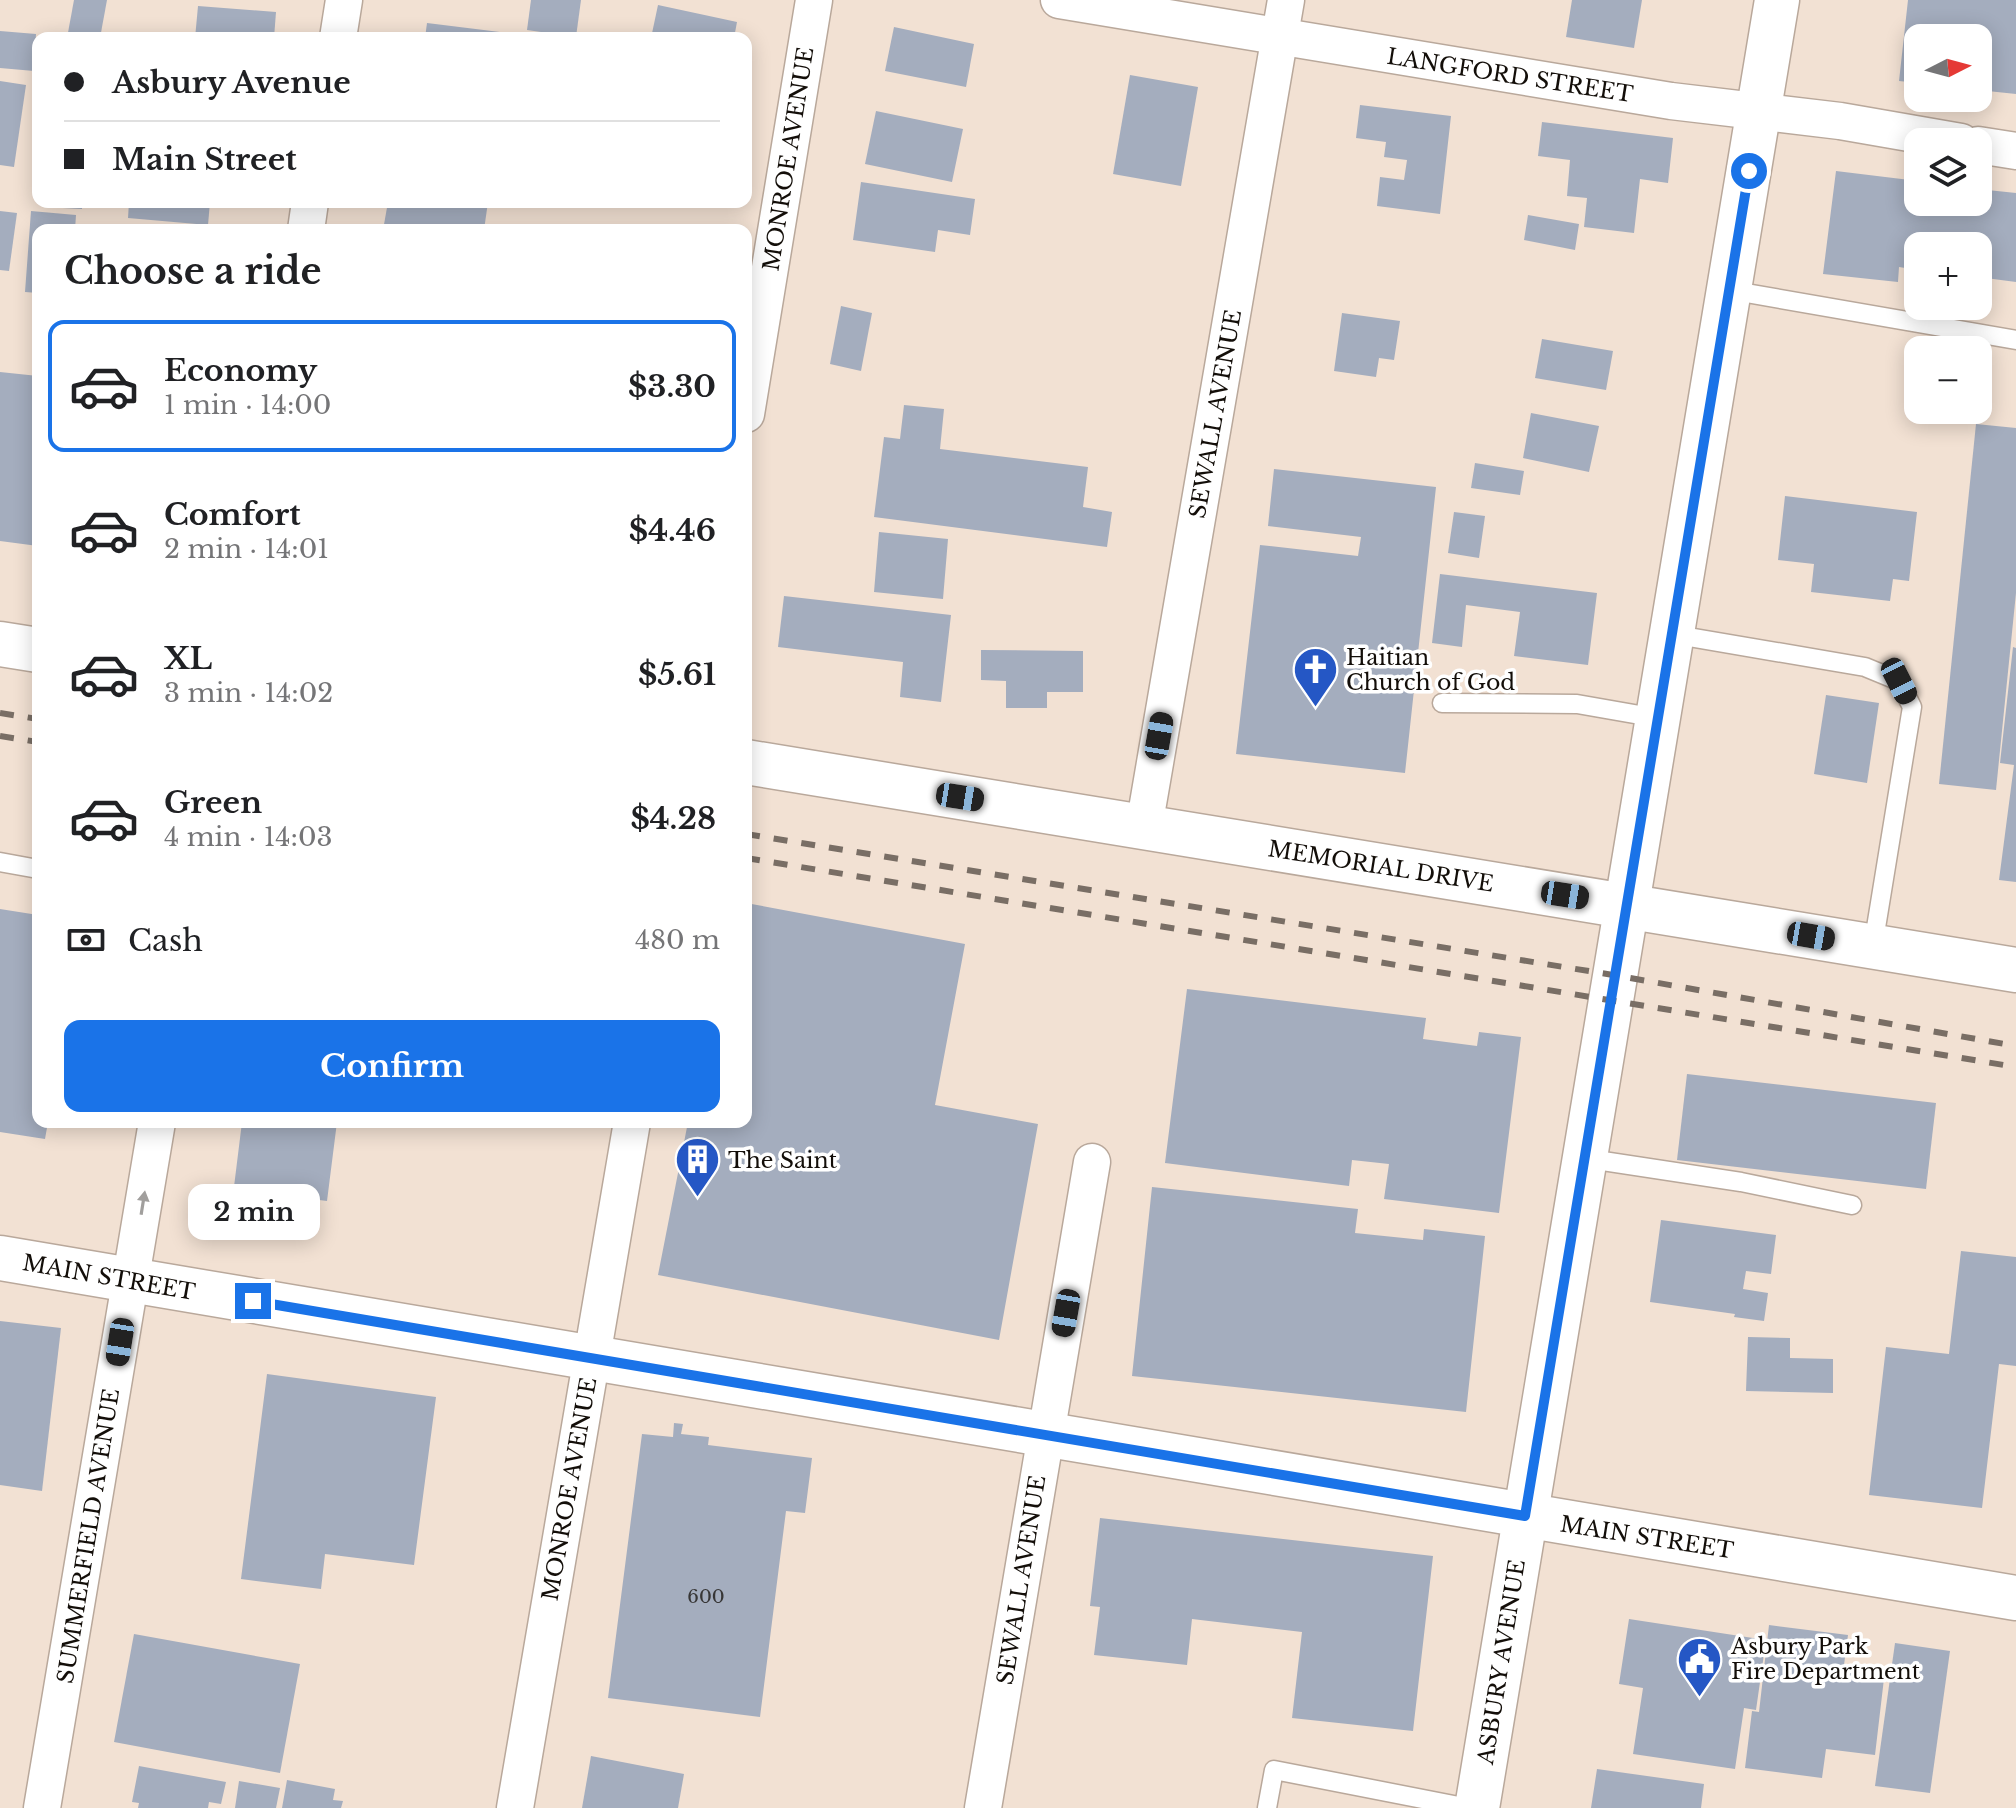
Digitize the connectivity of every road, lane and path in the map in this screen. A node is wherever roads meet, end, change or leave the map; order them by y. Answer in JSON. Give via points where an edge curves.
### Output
{"nodes":[{"id":1,"x":344,"y":0,"type":"edge"},
{"id":2,"x":814,"y":0,"type":"edge"},
{"id":3,"x":1059,"y":0,"type":"edge"},
{"id":4,"x":1286,"y":0,"type":"edge"},
{"id":5,"x":1777,"y":0,"type":"edge"},
{"id":6,"x":339,"y":32,"type":"edge"},
{"id":7,"x":1280,"y":37,"type":"junction"},
{"id":8,"x":1759,"y":111,"type":"junction"},
{"id":9,"x":1904,"y":132,"type":"edge"},
{"id":10,"x":1992,"y":147,"type":"edge"},
{"id":11,"x":2016,"y":151,"type":"edge"},
{"id":12,"x":1729,"y":290,"type":"junction"},
{"id":13,"x":2016,"y":340,"type":"edge"},
{"id":14,"x":752,"y":377,"type":"edge"},
{"id":15,"x":1671,"y":634,"type":"junction"},
{"id":16,"x":0,"y":644,"type":"edge"},
{"id":17,"x":32,"y":649,"type":"edge"},
{"id":18,"x":1442,"y":703,"type":"dead end"},
{"id":19,"x":1657,"y":718,"type":"junction"},
{"id":20,"x":752,"y":763,"type":"edge"},
{"id":21,"x":1144,"y":827,"type":"junction"},
{"id":22,"x":0,"y":862,"type":"edge"},
{"id":23,"x":32,"y":868,"type":"edge"},
{"id":24,"x":1626,"y":905,"type":"junction"},
{"id":25,"x":1873,"y":946,"type":"junction"},
{"id":26,"x":2016,"y":970,"type":"edge"},
{"id":27,"x":156,"y":1128,"type":"edge"},
{"id":28,"x":631,"y":1128,"type":"edge"},
{"id":29,"x":1583,"y":1158,"type":"junction"},
{"id":30,"x":1092,"y":1162,"type":"dead end"},
{"id":31,"x":1852,"y":1205,"type":"dead end"},
{"id":32,"x":0,"y":1258,"type":"edge"},
{"id":33,"x":131,"y":1280,"type":"junction"},
{"id":34,"x":591,"y":1358,"type":"junction"},
{"id":35,"x":1045,"y":1433,"type":"junction"},
{"id":36,"x":1525,"y":1516,"type":"junction"},
{"id":37,"x":2016,"y":1598,"type":"edge"},
{"id":38,"x":42,"y":1808,"type":"edge"},
{"id":39,"x":515,"y":1808,"type":"edge"},
{"id":40,"x":983,"y":1808,"type":"edge"},
{"id":41,"x":1267,"y":1808,"type":"edge"},
{"id":42,"x":1469,"y":1808,"type":"edge"},
{"id":43,"x":1477,"y":1808,"type":"edge"}],
"edges":[{"from":1,"to":6,"type":"street"},
{"from":2,"to":14,"type":"street","name":"MONROE AVENUE"},
{"from":3,"to":7,"type":"street","name":"LANGFORD STREET"},
{"from":4,"to":7,"type":"street","name":"SEWALL AVENUE"},
{"from":5,"to":8,"type":"main road","name":"ASBURY AVENUE"},
{"from":7,"to":8,"type":"street","name":"LANGFORD STREET"},
{"from":7,"to":21,"type":"street","name":"SEWALL AVENUE"},
{"from":8,"to":9,"type":"street","name":"LANGFORD STREET"},
{"from":8,"to":12,"type":"main road","name":"ASBURY AVENUE"},
{"from":10,"to":11,"type":"street"},
{"from":12,"to":13,"type":"lane"},
{"from":12,"to":15,"type":"main road","name":"ASBURY AVENUE"},
{"from":15,"to":19,"type":"main road","name":"ASBURY AVENUE"},
{"from":15,"to":25,"type":"lane","via":[[1865,667],[1899,681],[1912,707]]},
{"from":16,"to":17,"type":"main road"},
{"from":18,"to":19,"type":"lane","via":[[1577,704]]},
{"from":19,"to":24,"type":"main road","name":"ASBURY AVENUE"},
{"from":20,"to":21,"type":"main road","name":"MEMORIAL DRIVE"},
{"from":21,"to":24,"type":"main road","name":"MEMORIAL DRIVE"},
{"from":22,"to":23,"type":"lane"},
{"from":24,"to":25,"type":"main road","name":"MEMORIAL DRIVE"},
{"from":24,"to":29,"type":"main road","name":"ASBURY AVENUE"},
{"from":25,"to":26,"type":"main road","name":"MEMORIAL DRIVE"},
{"from":33,"to":27,"type":"street","name":"SUMMERFIELD AVENUE","one_way":true},
{"from":28,"to":34,"type":"street","name":"MONROE AVENUE"},
{"from":29,"to":31,"type":"lane"},
{"from":29,"to":36,"type":"main road","name":"ASBURY AVENUE"},
{"from":30,"to":35,"type":"street","name":"SEWALL AVENUE"},
{"from":32,"to":33,"type":"main road","name":"MAIN STREET"},
{"from":33,"to":34,"type":"main road","name":"MAIN STREET"},
{"from":33,"to":38,"type":"street","name":"SUMMERFIELD AVENUE"},
{"from":34,"to":35,"type":"main road","name":"MAIN STREET"},
{"from":34,"to":39,"type":"street","name":"MONROE AVENUE"},
{"from":35,"to":36,"type":"main road","name":"MAIN STREET"},
{"from":35,"to":40,"type":"street","name":"SEWALL AVENUE"},
{"from":36,"to":37,"type":"main road","name":"MAIN STREET"},
{"from":36,"to":43,"type":"main road","name":"ASBURY AVENUE"},
{"from":41,"to":42,"type":"lane","via":[[1274,1770]]}]}
